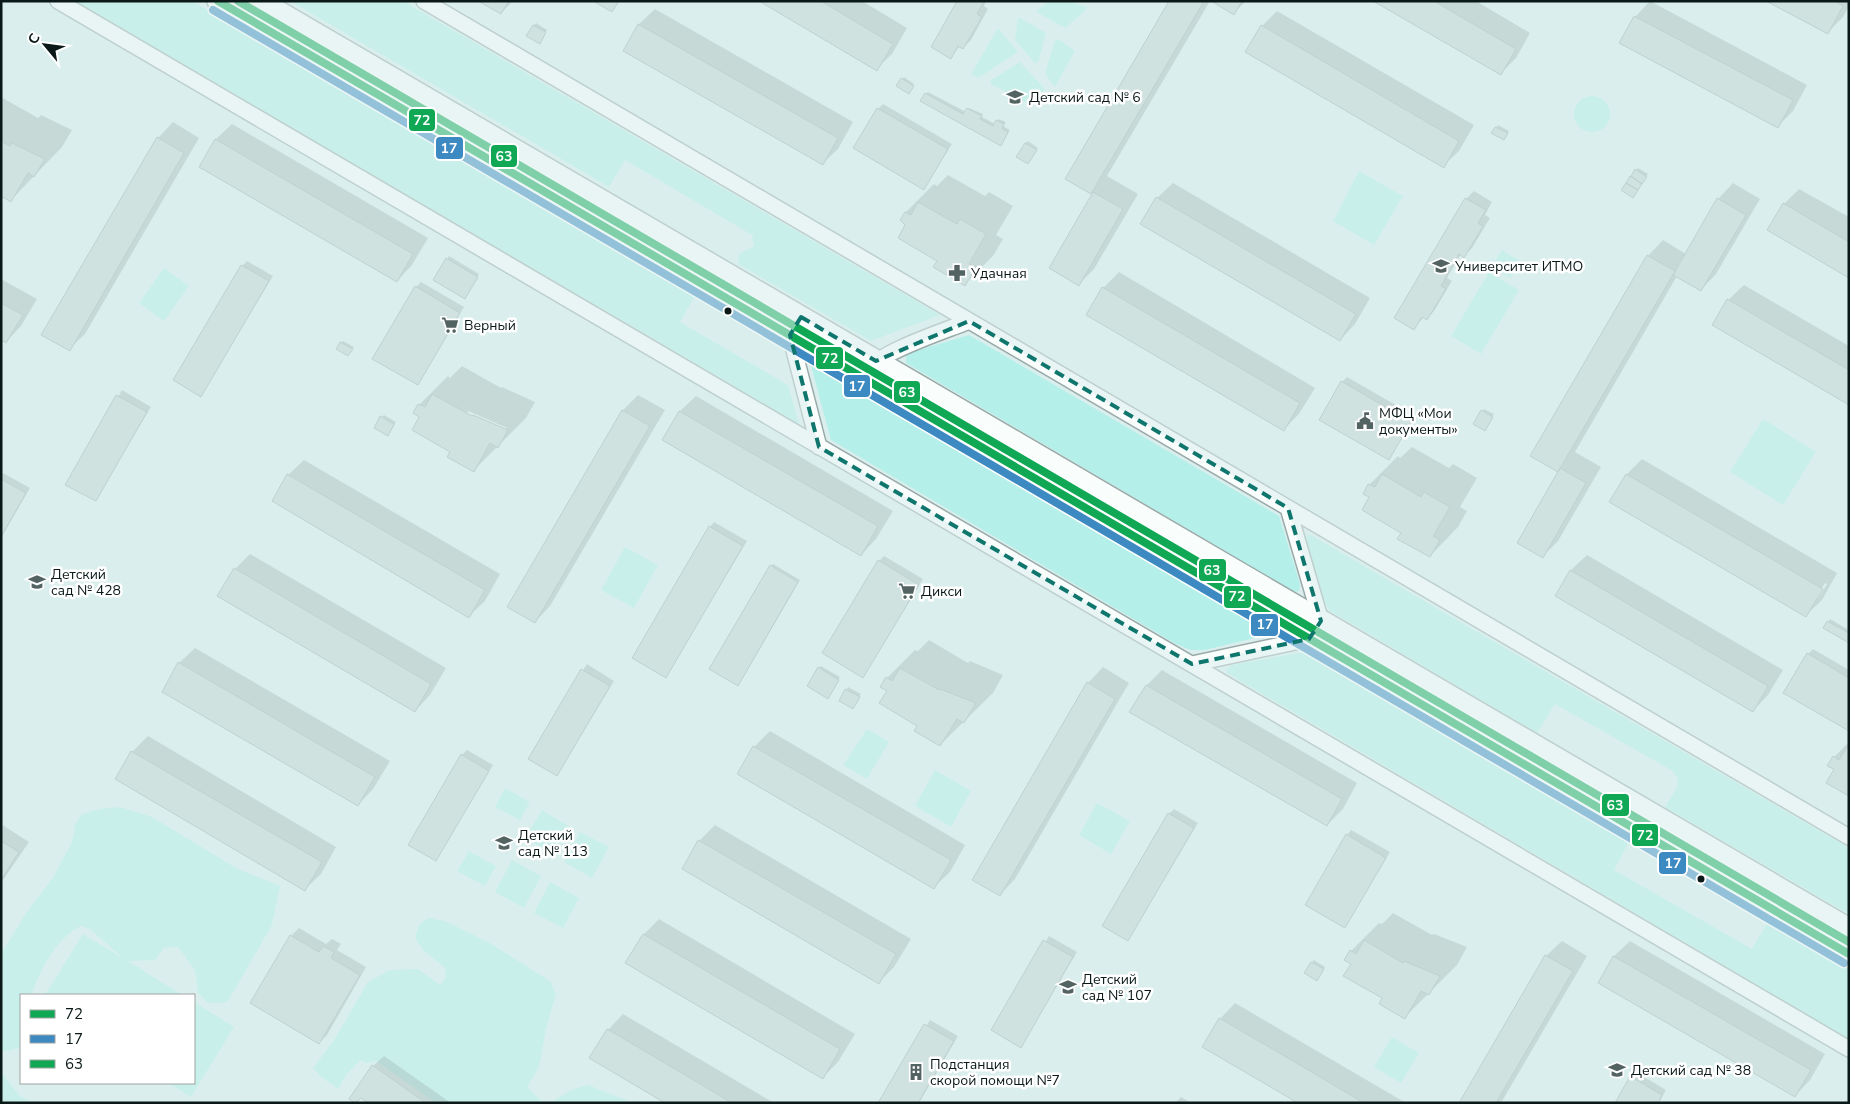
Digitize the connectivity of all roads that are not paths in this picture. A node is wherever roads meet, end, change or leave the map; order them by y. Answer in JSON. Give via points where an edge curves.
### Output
{"nodes":[{"id":1,"x":58,"y":1,"type":"edge"},
{"id":2,"x":218,"y":1,"type":"edge"},
{"id":3,"x":260,"y":1,"type":"edge"},
{"id":4,"x":424,"y":1,"type":"edge"},
{"id":5,"x":801,"y":317,"type":"junction"},
{"id":6,"x":969,"y":321,"type":"junction"},
{"id":7,"x":790,"y":335,"type":"junction"},
{"id":8,"x":876,"y":361,"type":"junction"},
{"id":9,"x":865,"y":379,"type":"junction"},
{"id":10,"x":819,"y":447,"type":"junction"},
{"id":11,"x":1288,"y":508,"type":"junction"},
{"id":12,"x":1321,"y":621,"type":"junction"},
{"id":13,"x":1309,"y":639,"type":"junction"},
{"id":14,"x":1192,"y":664,"type":"junction"},
{"id":15,"x":1849,"y":836,"type":"edge"},
{"id":16,"x":1849,"y":930,"type":"edge"},
{"id":17,"x":1849,"y":954,"type":"edge"},
{"id":18,"x":1849,"y":1049,"type":"edge"}],
"edges":[{"from":1,"to":10,"type":"street"},
{"from":2,"to":7,"type":"street"},
{"from":3,"to":5,"type":"street"},
{"from":4,"to":6,"type":"street"},
{"from":5,"to":7,"type":"street"},
{"from":5,"to":8,"type":"street"},
{"from":6,"to":8,"type":"street"},
{"from":6,"to":11,"type":"street"},
{"from":7,"to":9,"type":"street"},
{"from":7,"to":10,"type":"street"},
{"from":8,"to":9,"type":"street"},
{"from":8,"to":12,"type":"street"},
{"from":9,"to":13,"type":"street"},
{"from":10,"to":14,"type":"street"},
{"from":11,"to":12,"type":"street"},
{"from":11,"to":15,"type":"street"},
{"from":12,"to":13,"type":"street"},
{"from":12,"to":16,"type":"street"},
{"from":13,"to":14,"type":"street"},
{"from":13,"to":17,"type":"street"},
{"from":14,"to":18,"type":"street"}]}
